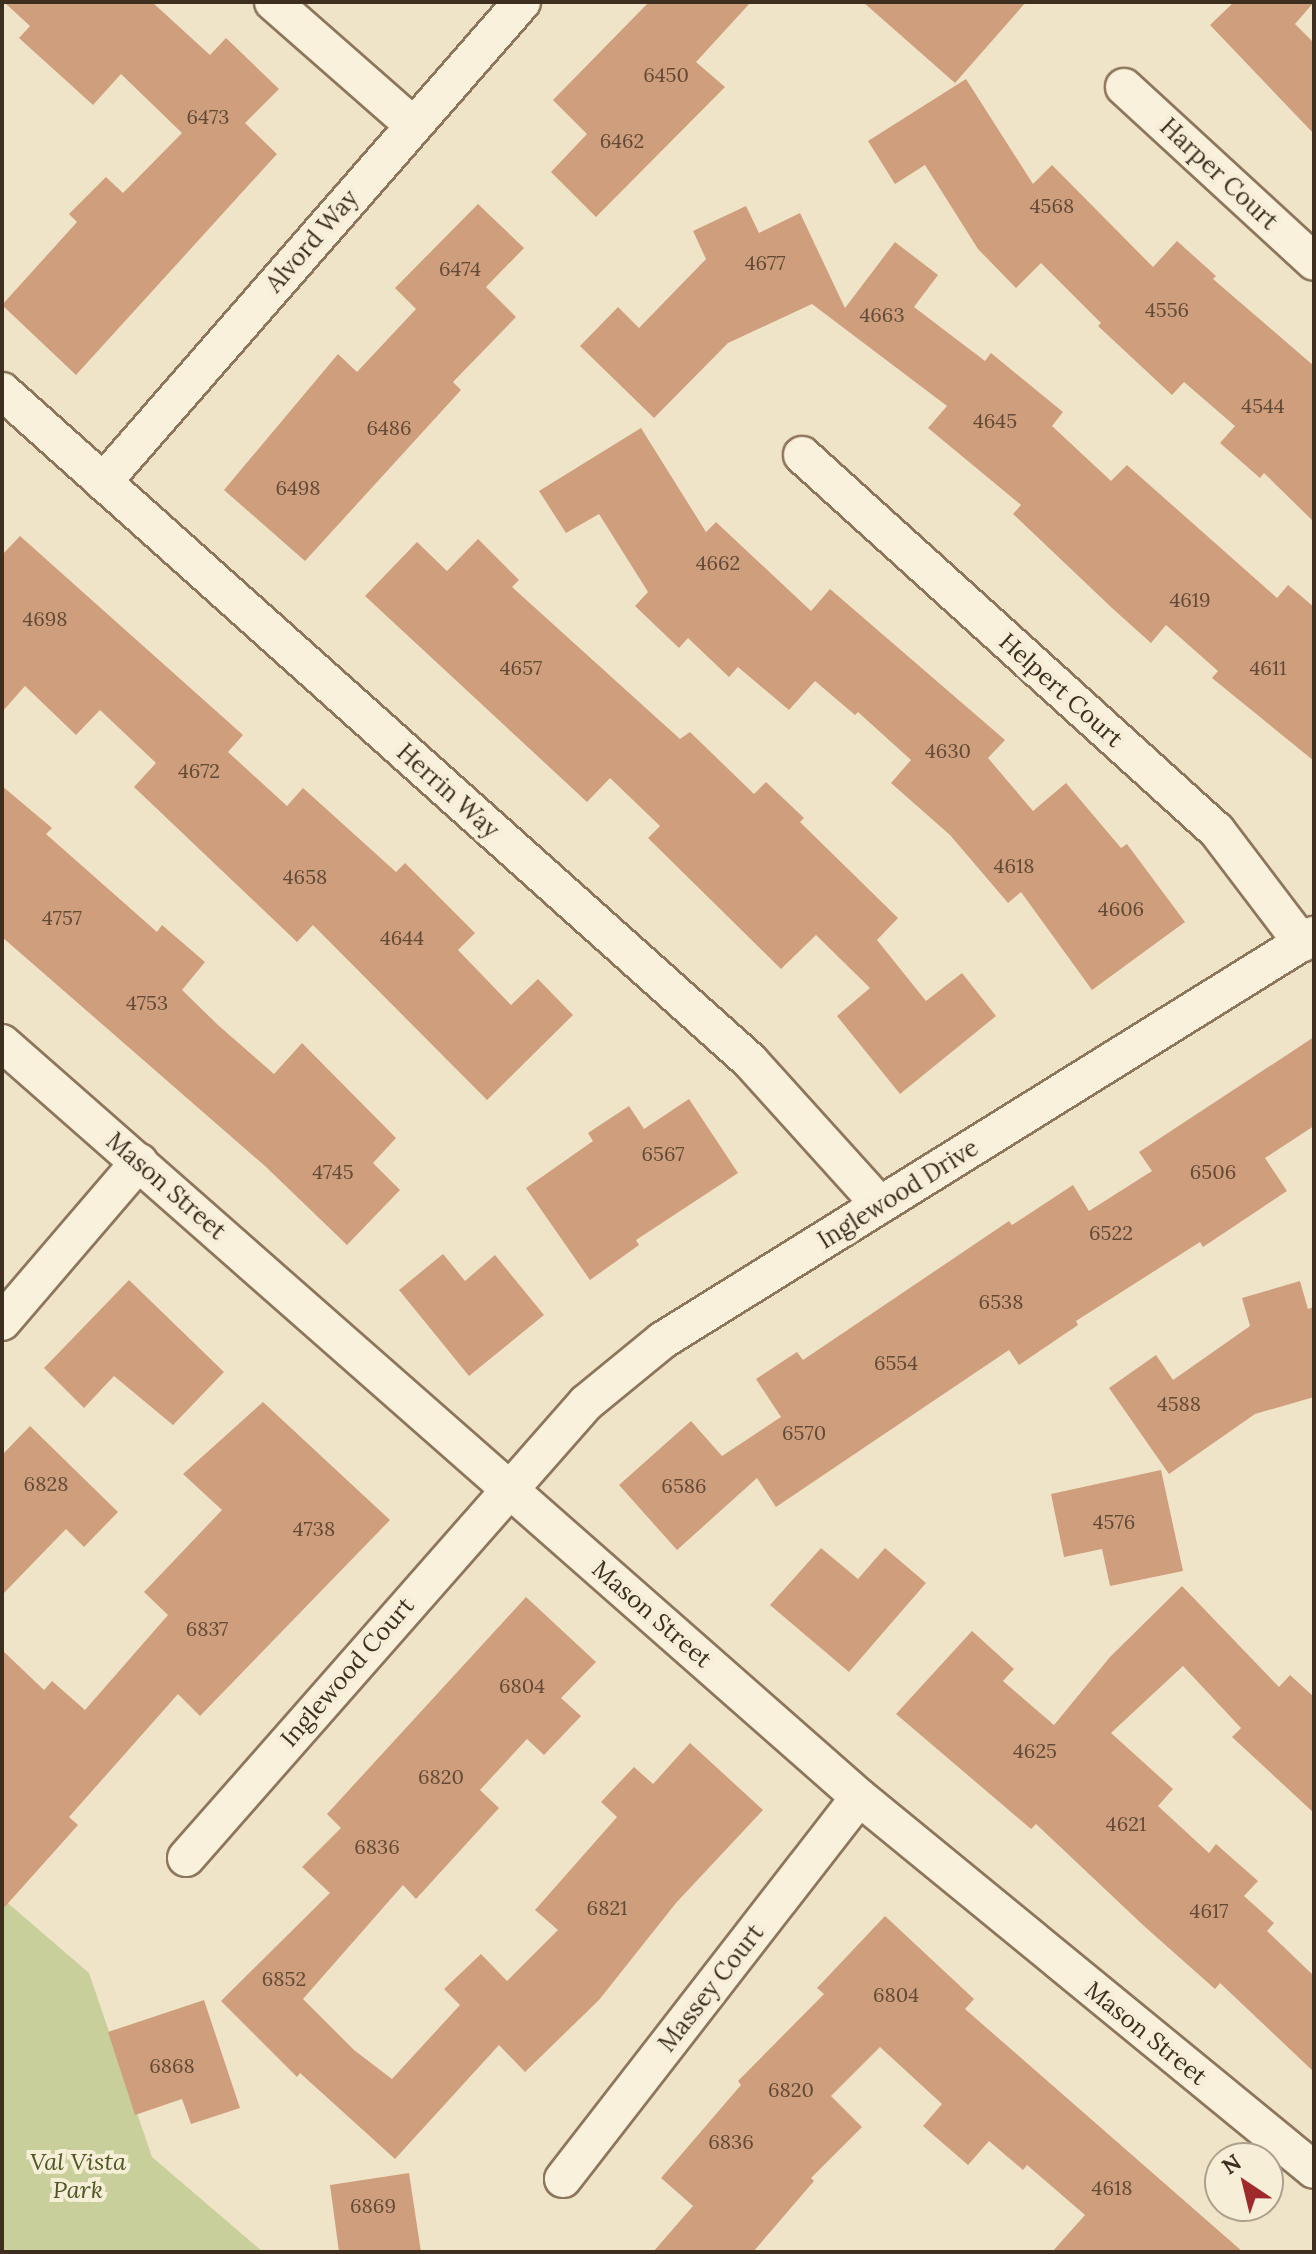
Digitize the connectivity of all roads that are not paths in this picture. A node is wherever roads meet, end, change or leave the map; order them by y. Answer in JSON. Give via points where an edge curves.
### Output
{"nodes":[{"id":1,"x":273,"y":2,"type":"edge"},
{"id":2,"x":522,"y":2,"type":"edge"},
{"id":3,"x":1124,"y":87,"type":"dead end"},
{"id":4,"x":412,"y":124,"type":"junction"},
{"id":5,"x":1314,"y":262,"type":"edge"},
{"id":6,"x":2,"y":391,"type":"edge"},
{"id":7,"x":802,"y":455,"type":"dead end"},
{"id":8,"x":103,"y":482,"type":"junction"},
{"id":9,"x":1308,"y":939,"type":"edge"},
{"id":10,"x":2,"y":1043,"type":"edge"},
{"id":11,"x":139,"y":1162,"type":"junction"},
{"id":12,"x":880,"y":1205,"type":"junction"},
{"id":13,"x":2,"y":1322,"type":"edge"},
{"id":14,"x":508,"y":1487,"type":"junction"},
{"id":15,"x":859,"y":1797,"type":"junction"},
{"id":16,"x":186,"y":1858,"type":"dead end"},
{"id":17,"x":1314,"y":2170,"type":"edge"},
{"id":18,"x":563,"y":2179,"type":"dead end"}],
"edges":[{"from":1,"to":4,"type":"street"},
{"from":2,"to":4,"type":"street","name":"Alvord Way"},
{"from":3,"to":5,"type":"street","name":"Harper Court"},
{"from":4,"to":8,"type":"street","name":"Alvord Way"},
{"from":6,"to":8,"type":"street","name":"Herrin Way"},
{"from":7,"to":9,"type":"street","name":"Helpert Court","via":[[1217,831]]},
{"from":8,"to":12,"type":"street","name":"Herrin Way","via":[[750,1061]]},
{"from":9,"to":12,"type":"street","name":"Inglewood Drive"},
{"from":10,"to":11,"type":"street","name":"Mason Street"},
{"from":11,"to":13,"type":"street"},
{"from":11,"to":14,"type":"street","name":"Mason Street"},
{"from":12,"to":14,"type":"street","name":"Inglewood Drive","via":[[663,1340],[586,1403]]},
{"from":14,"to":15,"type":"street","name":"Mason Street"},
{"from":14,"to":16,"type":"street","name":"Inglewood Court"},
{"from":15,"to":17,"type":"street","name":"Mason Street"},
{"from":15,"to":18,"type":"street","name":"Massey Court"}]}
